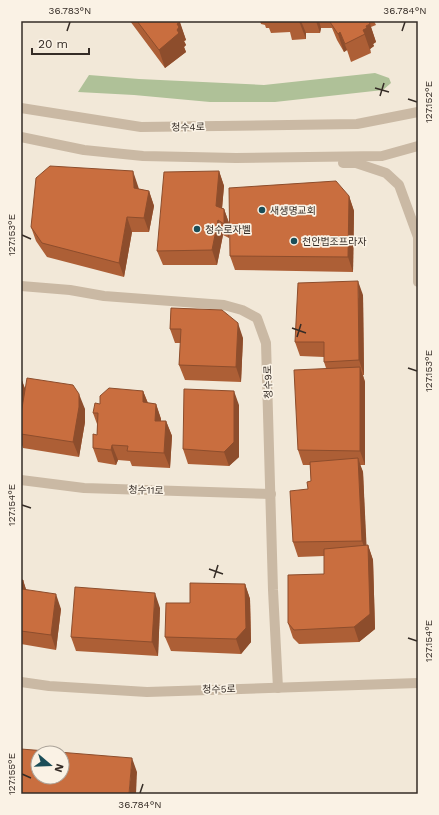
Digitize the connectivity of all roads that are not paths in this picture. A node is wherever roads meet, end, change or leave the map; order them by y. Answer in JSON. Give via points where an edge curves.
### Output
{"nodes":[{"id":1,"x":21,"y":108,"type":"edge"},
{"id":2,"x":418,"y":112,"type":"edge"},
{"id":3,"x":21,"y":137,"type":"edge"},
{"id":4,"x":418,"y":146,"type":"edge"},
{"id":5,"x":241,"y":157,"type":"junction"},
{"id":6,"x":418,"y":234,"type":"edge"},
{"id":7,"x":418,"y":237,"type":"edge"},
{"id":8,"x":418,"y":282,"type":"edge"},
{"id":9,"x":21,"y":286,"type":"edge"},
{"id":10,"x":21,"y":480,"type":"edge"},
{"id":11,"x":271,"y":494,"type":"junction"},
{"id":12,"x":21,"y":682,"type":"edge"},
{"id":13,"x":418,"y":683,"type":"edge"},
{"id":14,"x":278,"y":688,"type":"junction"}],
"edges":[{"from":1,"to":2,"type":"street","name":"청수4로","via":[[141,127],[357,124]]},
{"from":3,"to":5,"type":"street","via":[[84,150],[121,154]]},
{"from":4,"to":5,"type":"street","via":[[382,156]]},
{"from":5,"to":7,"type":"street","via":[[356,163],[386,173],[399,185]]},
{"from":6,"to":7,"type":"street"},
{"from":7,"to":8,"type":"street"},
{"from":9,"to":11,"type":"street","name":"청수9로","via":[[104,296],[224,305],[257,318],[266,343]]},
{"from":10,"to":11,"type":"street","name":"청수11로","via":[[84,488]]},
{"from":11,"to":14,"type":"street","name":"청수9로"},
{"from":12,"to":14,"type":"street","name":"청수5로","via":[[147,692]]},
{"from":13,"to":14,"type":"street","name":"청수5로"}]}
